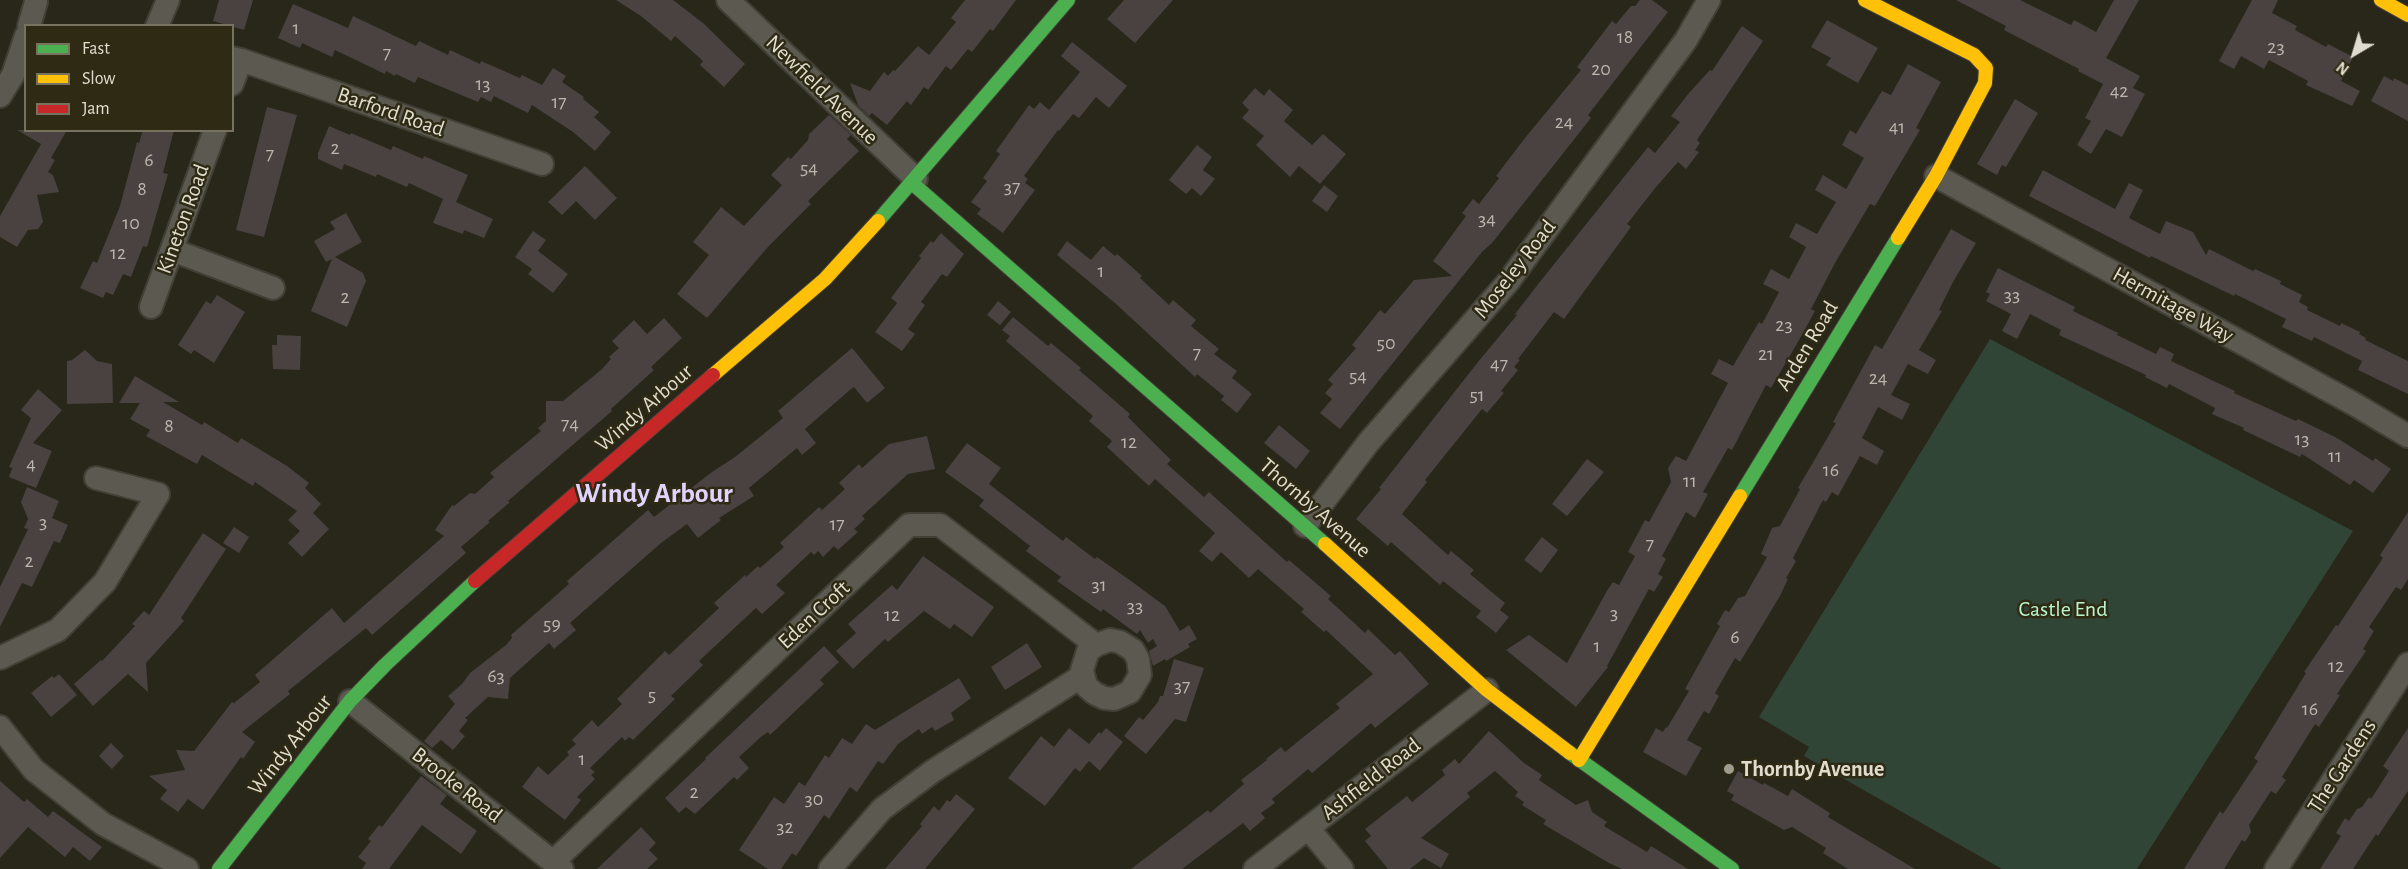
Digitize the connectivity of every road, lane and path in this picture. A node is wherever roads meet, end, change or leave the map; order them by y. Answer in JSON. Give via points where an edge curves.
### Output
{"nodes":[{"id":1,"x":168,"y":0,"type":"edge"},
{"id":2,"x":728,"y":0,"type":"edge"},
{"id":3,"x":1068,"y":0,"type":"edge"},
{"id":4,"x":1709,"y":0,"type":"edge"},
{"id":5,"x":1865,"y":0,"type":"edge"},
{"id":6,"x":2381,"y":0,"type":"edge"},
{"id":7,"x":36,"y":2,"type":"dead end"},
{"id":8,"x":2408,"y":15,"type":"edge"},
{"id":9,"x":30,"y":24,"type":"edge"},
{"id":10,"x":158,"y":24,"type":"edge"},
{"id":11,"x":24,"y":42,"type":"edge"},
{"id":12,"x":237,"y":59,"type":"edge"},
{"id":13,"x":234,"y":74,"type":"edge"},
{"id":14,"x":0,"y":96,"type":"edge"},
{"id":15,"x":214,"y":132,"type":"edge"},
{"id":16,"x":542,"y":164,"type":"dead end"},
{"id":17,"x":1936,"y":176,"type":"junction"},
{"id":18,"x":914,"y":181,"type":"junction"},
{"id":19,"x":172,"y":250,"type":"junction"},
{"id":20,"x":273,"y":288,"type":"dead end"},
{"id":21,"x":151,"y":307,"type":"dead end"},
{"id":22,"x":2408,"y":436,"type":"edge"},
{"id":23,"x":96,"y":478,"type":"dead end"},
{"id":24,"x":1305,"y":526,"type":"junction"},
{"id":25,"x":1096,"y":645,"type":"junction"},
{"id":26,"x":0,"y":658,"type":"edge"},
{"id":27,"x":2408,"y":664,"type":"edge"},
{"id":28,"x":1082,"y":676,"type":"junction"},
{"id":29,"x":1487,"y":690,"type":"junction"},
{"id":30,"x":350,"y":701,"type":"junction"},
{"id":31,"x":0,"y":727,"type":"edge"},
{"id":32,"x":1579,"y":760,"type":"junction"},
{"id":33,"x":1308,"y":828,"type":"junction"},
{"id":34,"x":558,"y":865,"type":"edge"},
{"id":35,"x":187,"y":869,"type":"edge"},
{"id":36,"x":219,"y":869,"type":"edge"},
{"id":37,"x":830,"y":869,"type":"edge"},
{"id":38,"x":1256,"y":869,"type":"edge"},
{"id":39,"x":1342,"y":869,"type":"edge"},
{"id":40,"x":1732,"y":869,"type":"edge"},
{"id":41,"x":2276,"y":869,"type":"edge"}],
"edges":[{"from":1,"to":10,"type":"street"},
{"from":2,"to":18,"type":"street","name":"Newfield Avenue"},
{"from":3,"to":18,"type":"street","name":"Windy Arbour"},
{"from":4,"to":24,"type":"street","name":"Moseley Road","via":[[1686,40],[1508,282],[1368,444]]},
{"from":5,"to":17,"type":"street","name":"Arden Road","via":[[1974,55],[1986,68],[1985,83]]},
{"from":6,"to":8,"type":"street"},
{"from":7,"to":9,"type":"street"},
{"from":11,"to":14,"type":"street","via":[[13,75]]},
{"from":12,"to":13,"type":"street"},
{"from":12,"to":16,"type":"street","name":"Barford Road"},
{"from":15,"to":19,"type":"street","name":"Kineton Road"},
{"from":17,"to":22,"type":"street","name":"Hermitage Way"},
{"from":17,"to":32,"type":"street","name":"Arden Road"},
{"from":18,"to":24,"type":"street","name":"Thornby Avenue"},
{"from":18,"to":30,"type":"street","name":"Windy Arbour","via":[[811,293],[500,558]]},
{"from":19,"to":20,"type":"street"},
{"from":19,"to":21,"type":"street","name":"Kineton Road"},
{"from":23,"to":26,"type":"street","via":[[158,494],[105,582],[58,630]]},
{"from":24,"to":29,"type":"street","name":"Thornby Avenue"},
{"from":25,"to":28,"type":"street","via":[[1083,660]]},
{"from":25,"to":28,"type":"street","via":[[1110,640],[1133,651],[1140,664],[1136,684],[1124,696],[1104,698],[1086,686]]},
{"from":25,"to":34,"type":"street","name":"Eden Croft","via":[[940,525],[909,525]]},
{"from":27,"to":41,"type":"street","name":"The Gardens"},
{"from":28,"to":37,"type":"street","via":[[933,771],[882,809]]},
{"from":29,"to":32,"type":"street","name":"Thornby Avenue"},
{"from":29,"to":33,"type":"street","name":"Ashfield Road"},
{"from":30,"to":34,"type":"street","name":"Brooke Road"},
{"from":30,"to":36,"type":"street","name":"Windy Arbour"},
{"from":31,"to":35,"type":"street","via":[[34,770],[103,824]]},
{"from":32,"to":40,"type":"street","name":"Thornby Avenue"},
{"from":33,"to":38,"type":"street","name":"Ashfield Road"},
{"from":33,"to":39,"type":"street"}]}
